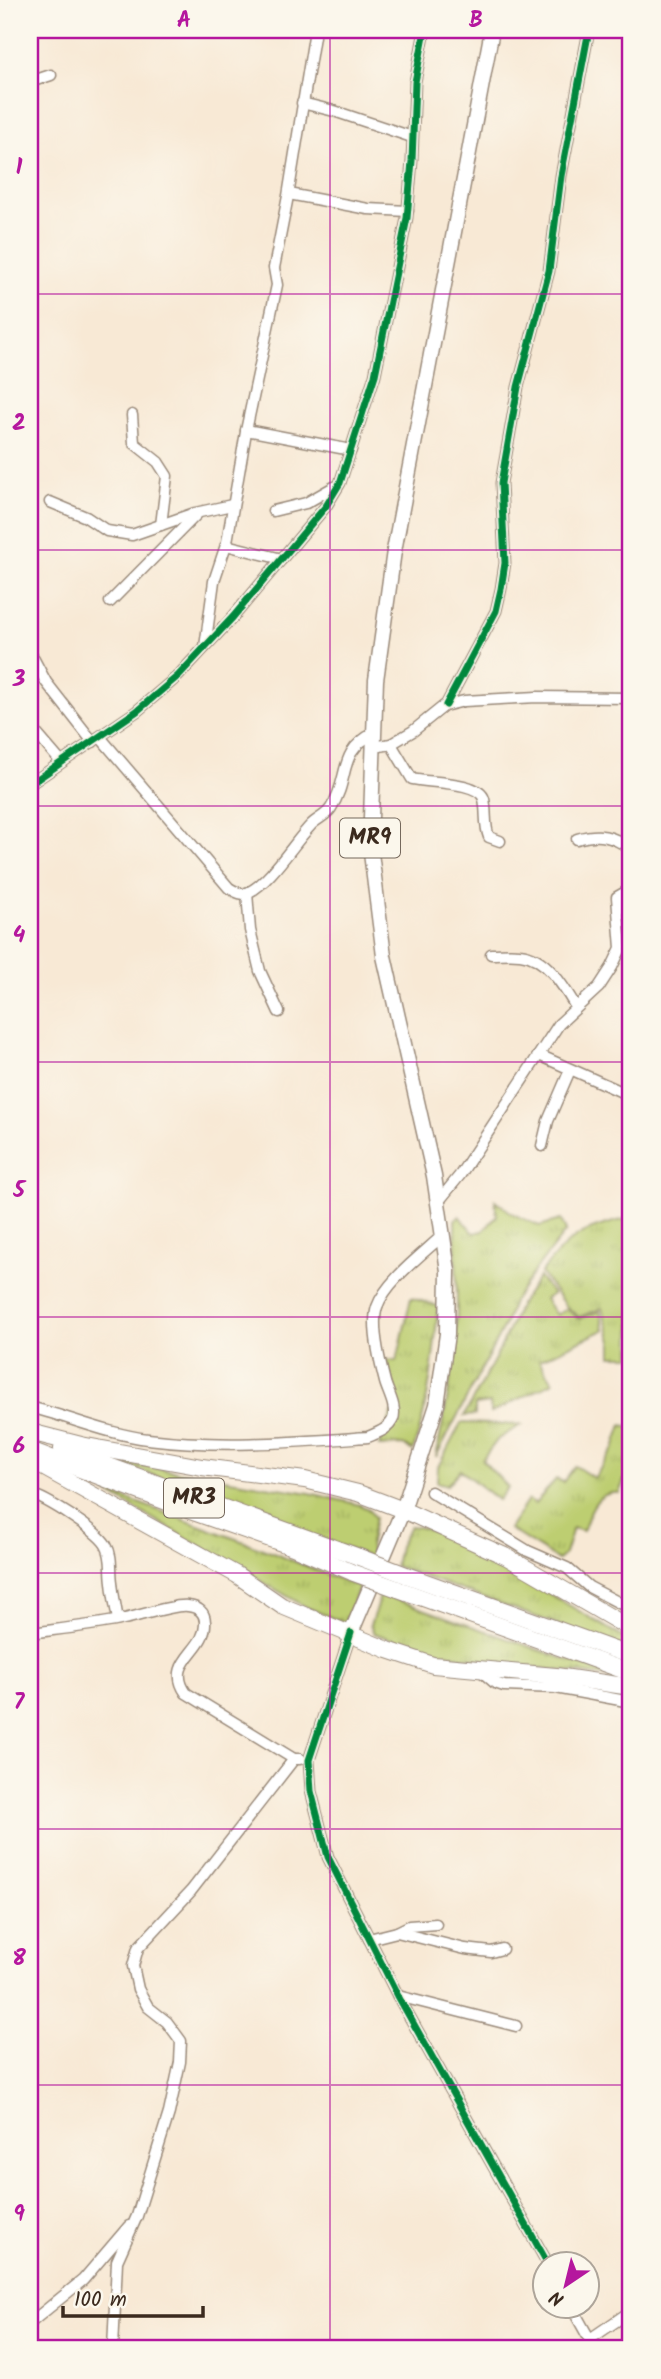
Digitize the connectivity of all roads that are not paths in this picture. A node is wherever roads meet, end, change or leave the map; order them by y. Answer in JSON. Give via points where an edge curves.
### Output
{"nodes":[{"id":1,"x":315,"y":30,"type":"edge"},
{"id":2,"x":425,"y":30,"type":"edge"},
{"id":3,"x":492,"y":30,"type":"edge"},
{"id":4,"x":589,"y":30,"type":"edge"},
{"id":5,"x":51,"y":75,"type":"dead end"},
{"id":6,"x":30,"y":82,"type":"edge"},
{"id":7,"x":302,"y":103,"type":"junction"},
{"id":8,"x":412,"y":137,"type":"junction"},
{"id":9,"x":289,"y":194,"type":"junction"},
{"id":10,"x":408,"y":211,"type":"junction"},
{"id":11,"x":132,"y":415,"type":"dead end"},
{"id":12,"x":246,"y":430,"type":"junction"},
{"id":13,"x":351,"y":450,"type":"junction"},
{"id":14,"x":340,"y":483,"type":"junction"},
{"id":15,"x":50,"y":502,"type":"dead end"},
{"id":16,"x":232,"y":505,"type":"junction"},
{"id":17,"x":273,"y":511,"type":"dead end"},
{"id":18,"x":199,"y":512,"type":"junction"},
{"id":19,"x":161,"y":525,"type":"junction"},
{"id":20,"x":226,"y":545,"type":"junction"},
{"id":21,"x":282,"y":559,"type":"junction"},
{"id":22,"x":110,"y":602,"type":"dead end"},
{"id":23,"x":205,"y":647,"type":"junction"},
{"id":24,"x":30,"y":652,"type":"edge"},
{"id":25,"x":631,"y":698,"type":"edge"},
{"id":26,"x":446,"y":705,"type":"junction"},
{"id":27,"x":30,"y":726,"type":"edge"},
{"id":28,"x":96,"y":740,"type":"junction"},
{"id":29,"x":374,"y":740,"type":"junction"},
{"id":30,"x":391,"y":744,"type":"junction"},
{"id":31,"x":61,"y":762,"type":"junction"},
{"id":32,"x":30,"y":784,"type":"edge"},
{"id":33,"x":577,"y":839,"type":"dead end"},
{"id":34,"x":500,"y":841,"type":"dead end"},
{"id":35,"x":631,"y":849,"type":"edge"},
{"id":36,"x":631,"y":889,"type":"edge"},
{"id":37,"x":247,"y":893,"type":"junction"},
{"id":38,"x":491,"y":954,"type":"dead end"},
{"id":39,"x":576,"y":1007,"type":"junction"},
{"id":40,"x":279,"y":1012,"type":"dead end"},
{"id":41,"x":539,"y":1055,"type":"junction"},
{"id":42,"x":570,"y":1070,"type":"junction"},
{"id":43,"x":631,"y":1096,"type":"edge"},
{"id":44,"x":542,"y":1146,"type":"dead end"},
{"id":45,"x":438,"y":1202,"type":"junction"},
{"id":46,"x":443,"y":1235,"type":"junction"},
{"id":47,"x":30,"y":1407,"type":"edge"},
{"id":48,"x":30,"y":1434,"type":"edge"},
{"id":49,"x":30,"y":1450,"type":"edge"},
{"id":50,"x":30,"y":1460,"type":"edge"},
{"id":51,"x":431,"y":1492,"type":"dead end"},
{"id":52,"x":30,"y":1494,"type":"edge"},
{"id":53,"x":404,"y":1510,"type":"junction"},
{"id":54,"x":356,"y":1565,"type":"junction"},
{"id":55,"x":402,"y":1582,"type":"junction"},
{"id":56,"x":631,"y":1609,"type":"edge"},
{"id":57,"x":118,"y":1620,"type":"junction"},
{"id":58,"x":631,"y":1629,"type":"edge"},
{"id":59,"x":30,"y":1633,"type":"edge"},
{"id":60,"x":351,"y":1633,"type":"junction"},
{"id":61,"x":631,"y":1656,"type":"edge"},
{"id":62,"x":478,"y":1669,"type":"junction"},
{"id":63,"x":631,"y":1673,"type":"edge"},
{"id":64,"x":631,"y":1687,"type":"edge"},
{"id":65,"x":631,"y":1702,"type":"edge"},
{"id":66,"x":295,"y":1759,"type":"junction"},
{"id":67,"x":309,"y":1760,"type":"junction"},
{"id":68,"x":436,"y":1924,"type":"dead end"},
{"id":69,"x":397,"y":1933,"type":"junction"},
{"id":70,"x":369,"y":1940,"type":"junction"},
{"id":71,"x":502,"y":1949,"type":"dead end"},
{"id":72,"x":398,"y":1996,"type":"junction"},
{"id":73,"x":516,"y":2026,"type":"dead end"},
{"id":74,"x":137,"y":2216,"type":"junction"},
{"id":75,"x":541,"y":2250,"type":"edge"},
{"id":76,"x":631,"y":2311,"type":"edge"},
{"id":77,"x":579,"y":2320,"type":"edge"},
{"id":78,"x":30,"y":2323,"type":"edge"},
{"id":79,"x":592,"y":2344,"type":"edge"},
{"id":80,"x":113,"y":2349,"type":"edge"}],
"edges":[{"from":1,"to":7,"type":"street"},
{"from":2,"to":8,"type":"street","via":[[415,82]]},
{"from":3,"to":29,"type":"main road","number":"MR9","via":[[394,551],[376,680]]},
{"from":4,"to":26,"type":"street","via":[[561,176],[550,271],[518,387],[500,483],[505,563],[501,589],[496,611]]},
{"from":5,"to":6,"type":"street"},
{"from":7,"to":8,"type":"street"},
{"from":7,"to":9,"type":"street"},
{"from":8,"to":10,"type":"street"},
{"from":9,"to":10,"type":"street"},
{"from":9,"to":12,"type":"street","via":[[274,268],[276,285]]},
{"from":10,"to":13,"type":"street","via":[[375,375]]},
{"from":11,"to":19,"type":"street","via":[[134,443],[158,462],[167,476]]},
{"from":12,"to":13,"type":"street"},
{"from":12,"to":16,"type":"street"},
{"from":13,"to":14,"type":"street"},
{"from":14,"to":17,"type":"street","via":[[306,503]]},
{"from":14,"to":21,"type":"street"},
{"from":15,"to":19,"type":"street","via":[[116,533],[132,535]]},
{"from":16,"to":18,"type":"street"},
{"from":16,"to":20,"type":"street"},
{"from":18,"to":19,"type":"street"},
{"from":18,"to":22,"type":"street"},
{"from":20,"to":21,"type":"street"},
{"from":20,"to":23,"type":"street","via":[[214,581]]},
{"from":21,"to":23,"type":"street"},
{"from":23,"to":28,"type":"street","via":[[178,676]]},
{"from":24,"to":28,"type":"street","via":[[46,682]]},
{"from":25,"to":26,"type":"street","via":[[537,697]]},
{"from":26,"to":30,"type":"street"},
{"from":27,"to":31,"type":"street"},
{"from":28,"to":31,"type":"street"},
{"from":28,"to":37,"type":"street","via":[[229,888]]},
{"from":29,"to":30,"type":"street"},
{"from":29,"to":37,"type":"street","via":[[359,741],[352,750],[341,791],[329,812]]},
{"from":29,"to":45,"type":"main road","number":"MR9","via":[[370,845],[384,956]]},
{"from":30,"to":34,"type":"street","via":[[412,779],[478,790],[483,795],[489,837]]},
{"from":31,"to":32,"type":"street"},
{"from":33,"to":35,"type":"street","via":[[596,834]]},
{"from":36,"to":39,"type":"street","via":[[617,897],[621,947],[612,967]]},
{"from":37,"to":40,"type":"street","via":[[260,971]]},
{"from":38,"to":39,"type":"street","via":[[523,954],[544,965]]},
{"from":39,"to":41,"type":"street"},
{"from":41,"to":42,"type":"street"},
{"from":41,"to":45,"type":"street"},
{"from":42,"to":43,"type":"street"},
{"from":42,"to":44,"type":"street"},
{"from":45,"to":46,"type":"main road","number":"MR9"},
{"from":46,"to":47,"type":"street","via":[[384,1293],[376,1308],[375,1328],[394,1409],[387,1428],[368,1437],[223,1444],[148,1439]]},
{"from":46,"to":53,"type":"main road","number":"MR9","via":[[448,1271],[447,1334],[437,1405]]},
{"from":48,"to":53,"type":"highway","via":[[202,1467],[305,1480]]},
{"from":48,"to":54,"type":"highway","number":"MR3"},
{"from":49,"to":54,"type":"highway","number":"MR3","via":[[195,1513]]},
{"from":50,"to":60,"type":"highway","via":[[237,1575],[282,1606]]},
{"from":51,"to":56,"type":"street","via":[[528,1551],[567,1567],[589,1587]]},
{"from":52,"to":57,"type":"street","via":[[42,1497],[106,1544]]},
{"from":53,"to":58,"type":"highway","via":[[507,1557]]},
{"from":53,"to":60,"type":"main road","number":"MR9"},
{"from":54,"to":55,"type":"highway","number":"MR3","bridge":true},
{"from":55,"to":61,"type":"highway","number":"MR3"},
{"from":55,"to":63,"type":"highway","number":"MR3"},
{"from":57,"to":59,"type":"street"},
{"from":57,"to":66,"type":"street","via":[[187,1605],[201,1611],[206,1629],[179,1671],[178,1682],[186,1693]]},
{"from":60,"to":62,"type":"highway","via":[[433,1665]]},
{"from":60,"to":67,"type":"street"},
{"from":62,"to":64,"type":"highway"},
{"from":62,"to":65,"type":"street","via":[[504,1686],[556,1688]]},
{"from":66,"to":67,"type":"street"},
{"from":66,"to":74,"type":"street","via":[[191,1891],[138,1948],[133,1966],[138,1989],[148,2007],[181,2041],[169,2113]]},
{"from":67,"to":70,"type":"street","via":[[311,1791],[328,1857]]},
{"from":68,"to":69,"type":"street","via":[[409,1926]]},
{"from":69,"to":70,"type":"street"},
{"from":69,"to":71,"type":"street","via":[[465,1950]]},
{"from":70,"to":72,"type":"street"},
{"from":72,"to":73,"type":"street"},
{"from":72,"to":75,"type":"street"},
{"from":74,"to":78,"type":"street","via":[[83,2280]]},
{"from":74,"to":80,"type":"street","via":[[117,2261]]},
{"from":76,"to":79,"type":"street"},
{"from":77,"to":79,"type":"street"}]}
